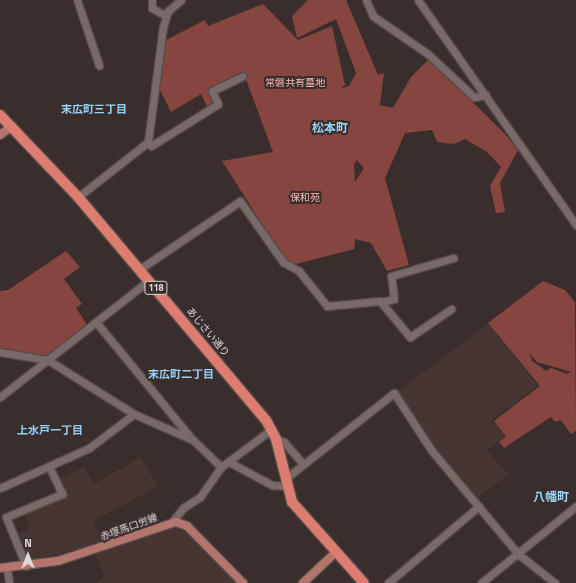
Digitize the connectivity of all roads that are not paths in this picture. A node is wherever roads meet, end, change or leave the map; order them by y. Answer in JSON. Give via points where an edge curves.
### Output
{"nodes":[{"id":1,"x":77,"y":0,"type":"edge"},
{"id":2,"x":152,"y":0,"type":"edge"},
{"id":3,"x":181,"y":0,"type":"edge"},
{"id":4,"x":366,"y":0,"type":"edge"},
{"id":5,"x":418,"y":0,"type":"edge"},
{"id":6,"x":166,"y":16,"type":"junction"},
{"id":7,"x":98,"y":65,"type":"dead end"},
{"id":8,"x":243,"y":76,"type":"dead end"},
{"id":9,"x":486,"y":96,"type":"junction"},
{"id":10,"x":0,"y":115,"type":"edge"},
{"id":11,"x":12,"y":126,"type":"junction"},
{"id":12,"x":0,"y":135,"type":"edge"},
{"id":13,"x":149,"y":144,"type":"junction"},
{"id":14,"x":78,"y":197,"type":"junction"},
{"id":15,"x":576,"y":225,"type":"edge"},
{"id":16,"x":453,"y":258,"type":"dead end"},
{"id":17,"x":140,"y":269,"type":"junction"},
{"id":18,"x":149,"y":280,"type":"junction"},
{"id":19,"x":382,"y":302,"type":"junction"},
{"id":20,"x":451,"y":309,"type":"dead end"},
{"id":21,"x":96,"y":322,"type":"junction"},
{"id":22,"x":0,"y":352,"type":"edge"},
{"id":23,"x":48,"y":360,"type":"junction"},
{"id":24,"x":0,"y":397,"type":"edge"},
{"id":25,"x":134,"y":414,"type":"junction"},
{"id":26,"x":272,"y":429,"type":"junction"},
{"id":27,"x":276,"y":439,"type":"junction"},
{"id":28,"x":193,"y":440,"type":"junction"},
{"id":29,"x":229,"y":462,"type":"junction"},
{"id":30,"x":303,"y":464,"type":"junction"},
{"id":31,"x":221,"y":467,"type":"junction"},
{"id":32,"x":50,"y":468,"type":"junction"},
{"id":33,"x":285,"y":482,"type":"junction"},
{"id":34,"x":0,"y":488,"type":"edge"},
{"id":35,"x":479,"y":506,"type":"junction"},
{"id":36,"x":576,"y":506,"type":"edge"},
{"id":37,"x":171,"y":522,"type":"junction"},
{"id":38,"x":336,"y":552,"type":"junction"},
{"id":39,"x":518,"y":554,"type":"junction"},
{"id":40,"x":26,"y":566,"type":"junction"},
{"id":41,"x":3,"y":568,"type":"edge"},
{"id":42,"x":306,"y":582,"type":"edge"},
{"id":43,"x":552,"y":582,"type":"edge"},
{"id":44,"x":9,"y":583,"type":"edge"},
{"id":45,"x":243,"y":583,"type":"edge"},
{"id":46,"x":364,"y":583,"type":"edge"},
{"id":47,"x":388,"y":583,"type":"edge"},
{"id":48,"x":481,"y":583,"type":"edge"}],
"edges":[{"from":1,"to":7,"type":"street"},
{"from":2,"to":6,"type":"street","via":[[152,8]]},
{"from":3,"to":6,"type":"street"},
{"from":4,"to":9,"type":"street","via":[[373,16],[428,54],[474,97]]},
{"from":5,"to":9,"type":"street"},
{"from":6,"to":13,"type":"street"},
{"from":8,"to":13,"type":"street","via":[[212,91],[218,104]]},
{"from":9,"to":15,"type":"street"},
{"from":10,"to":11,"type":"highway","name":"あじさい通り","number":"118"},
{"from":11,"to":12,"type":"main road"},
{"from":11,"to":14,"type":"highway","name":"あじさい通り","number":"118"},
{"from":13,"to":14,"type":"street"},
{"from":14,"to":17,"type":"highway","name":"あじさい通り","number":"118"},
{"from":16,"to":19,"type":"street","via":[[391,276],[394,299]]},
{"from":17,"to":18,"type":"highway","name":"あじさい通り","number":"118"},
{"from":17,"to":19,"type":"street","via":[[240,200],[283,262],[299,271],[327,306]]},
{"from":18,"to":21,"type":"street"},
{"from":18,"to":26,"type":"highway","name":"あじさい通り","number":"118"},
{"from":19,"to":20,"type":"street","via":[[410,336]]},
{"from":21,"to":23,"type":"street"},
{"from":21,"to":28,"type":"street"},
{"from":22,"to":23,"type":"street"},
{"from":23,"to":24,"type":"street"},
{"from":23,"to":25,"type":"street"},
{"from":25,"to":28,"type":"street"},
{"from":25,"to":32,"type":"street","via":[[104,439]]},
{"from":26,"to":27,"type":"highway","name":"あじさい通り","number":"118"},
{"from":26,"to":29,"type":"street"},
{"from":27,"to":30,"type":"street","via":[[284,442]]},
{"from":27,"to":33,"type":"highway","name":"あじさい通り","number":"118"},
{"from":28,"to":31,"type":"street"},
{"from":29,"to":31,"type":"street"},
{"from":29,"to":33,"type":"street","via":[[272,485]]},
{"from":30,"to":33,"type":"street"},
{"from":30,"to":35,"type":"street","via":[[394,393],[432,451]]},
{"from":31,"to":37,"type":"street","via":[[200,497],[183,508]]},
{"from":32,"to":34,"type":"street"},
{"from":32,"to":40,"type":"street","via":[[62,494],[6,518]]},
{"from":33,"to":38,"type":"highway","name":"あじさい通り","number":"118","via":[[300,514]]},
{"from":35,"to":39,"type":"street"},
{"from":35,"to":47,"type":"street"},
{"from":36,"to":39,"type":"street"},
{"from":37,"to":40,"type":"main road","name":"赤塚馬口労線","via":[[78,555]]},
{"from":37,"to":45,"type":"main road","name":"赤塚馬口労線","via":[[187,526]]},
{"from":38,"to":42,"type":"main road"},
{"from":38,"to":46,"type":"highway","name":"あじさい通り","number":"118"},
{"from":39,"to":43,"type":"street"},
{"from":39,"to":48,"type":"street"},
{"from":40,"to":41,"type":"main road","name":"赤塚馬口労線"},
{"from":41,"to":44,"type":"street"}]}
